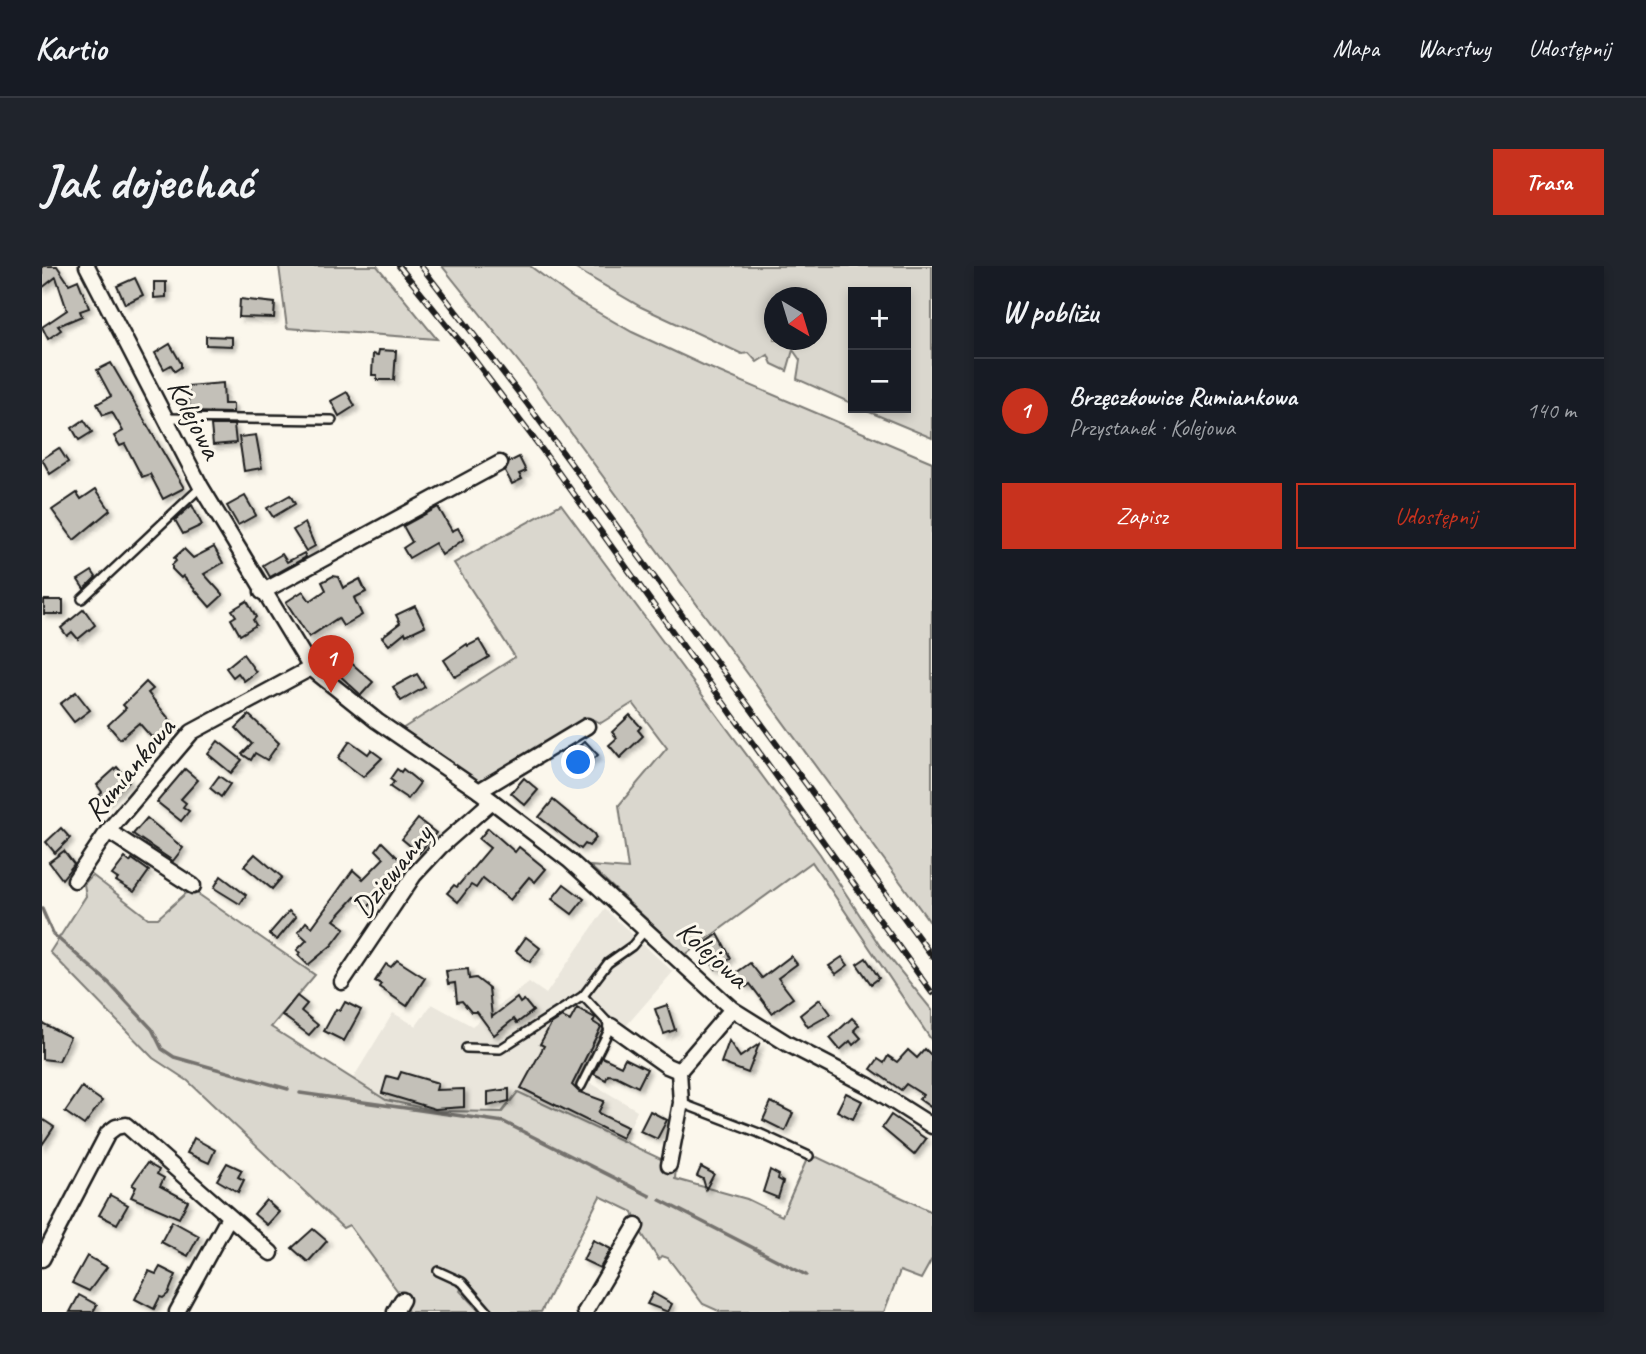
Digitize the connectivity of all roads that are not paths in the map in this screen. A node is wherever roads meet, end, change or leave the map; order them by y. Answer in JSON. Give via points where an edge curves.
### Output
{"nodes":[{"id":1,"x":88,"y":266,"type":"edge"},
{"id":2,"x":165,"y":418,"type":"junction"},
{"id":3,"x":332,"y":420,"type":"dead end"},
{"id":4,"x":500,"y":463,"type":"dead end"},
{"id":5,"x":201,"y":487,"type":"junction"},
{"id":6,"x":262,"y":592,"type":"junction"},
{"id":7,"x":82,"y":599,"type":"dead end"},
{"id":8,"x":311,"y":668,"type":"junction"},
{"id":9,"x":587,"y":726,"type":"dead end"},
{"id":10,"x":479,"y":791,"type":"junction"},
{"id":11,"x":492,"y":801,"type":"junction"},
{"id":12,"x":108,"y":831,"type":"junction"},
{"id":13,"x":75,"y":880,"type":"dead end"},
{"id":14,"x":193,"y":886,"type":"dead end"},
{"id":15,"x":646,"y":929,"type":"junction"},
{"id":16,"x":342,"y":982,"type":"dead end"},
{"id":17,"x":583,"y":996,"type":"junction"},
{"id":18,"x":732,"y":1009,"type":"junction"},
{"id":19,"x":611,"y":1026,"type":"junction"},
{"id":20,"x":466,"y":1048,"type":"dead end"},
{"id":21,"x":679,"y":1071,"type":"junction"},
{"id":22,"x":581,"y":1086,"type":"dead end"},
{"id":23,"x":681,"y":1103,"type":"junction"},
{"id":24,"x":932,"y":1126,"type":"edge"},
{"id":25,"x":809,"y":1156,"type":"dead end"},
{"id":26,"x":669,"y":1165,"type":"dead end"},
{"id":27,"x":227,"y":1221,"type":"junction"},
{"id":28,"x":636,"y":1226,"type":"dead end"},
{"id":29,"x":271,"y":1253,"type":"dead end"},
{"id":30,"x":42,"y":1259,"type":"edge"},
{"id":31,"x":438,"y":1271,"type":"dead end"},
{"id":32,"x":177,"y":1312,"type":"edge"},
{"id":33,"x":488,"y":1312,"type":"edge"},
{"id":34,"x":586,"y":1312,"type":"edge"}],
"edges":[{"from":1,"to":2,"type":"street","name":"Kolejowa"},
{"from":2,"to":3,"type":"lane"},
{"from":2,"to":5,"type":"street","name":"Kolejowa"},
{"from":4,"to":6,"type":"street"},
{"from":5,"to":6,"type":"street","name":"Kolejowa"},
{"from":5,"to":7,"type":"lane"},
{"from":6,"to":8,"type":"street","name":"Kolejowa"},
{"from":8,"to":10,"type":"street","name":"Kolejowa"},
{"from":8,"to":12,"type":"street","name":"Rumiankowa","via":[[192,732]]},
{"from":9,"to":10,"type":"street"},
{"from":10,"to":11,"type":"street","name":"Kolejowa"},
{"from":11,"to":15,"type":"street","name":"Kolejowa","via":[[570,861]]},
{"from":11,"to":16,"type":"street","name":"Dziewanny","via":[[414,875]]},
{"from":12,"to":13,"type":"street","name":"Rumiankowa"},
{"from":12,"to":14,"type":"street"},
{"from":15,"to":17,"type":"lane","via":[[608,963]]},
{"from":15,"to":18,"type":"street","name":"Kolejowa"},
{"from":17,"to":19,"type":"lane"},
{"from":17,"to":20,"type":"lane","via":[[500,1049]]},
{"from":18,"to":21,"type":"street"},
{"from":18,"to":24,"type":"street","name":"Kolejowa"},
{"from":19,"to":21,"type":"street"},
{"from":19,"to":22,"type":"lane"},
{"from":21,"to":23,"type":"street"},
{"from":23,"to":25,"type":"lane"},
{"from":23,"to":26,"type":"street"},
{"from":27,"to":29,"type":"street"},
{"from":27,"to":30,"type":"street","via":[[124,1125],[113,1128]]},
{"from":27,"to":32,"type":"street"},
{"from":28,"to":34,"type":"street"},
{"from":31,"to":33,"type":"lane","via":[[462,1282]]}]}
